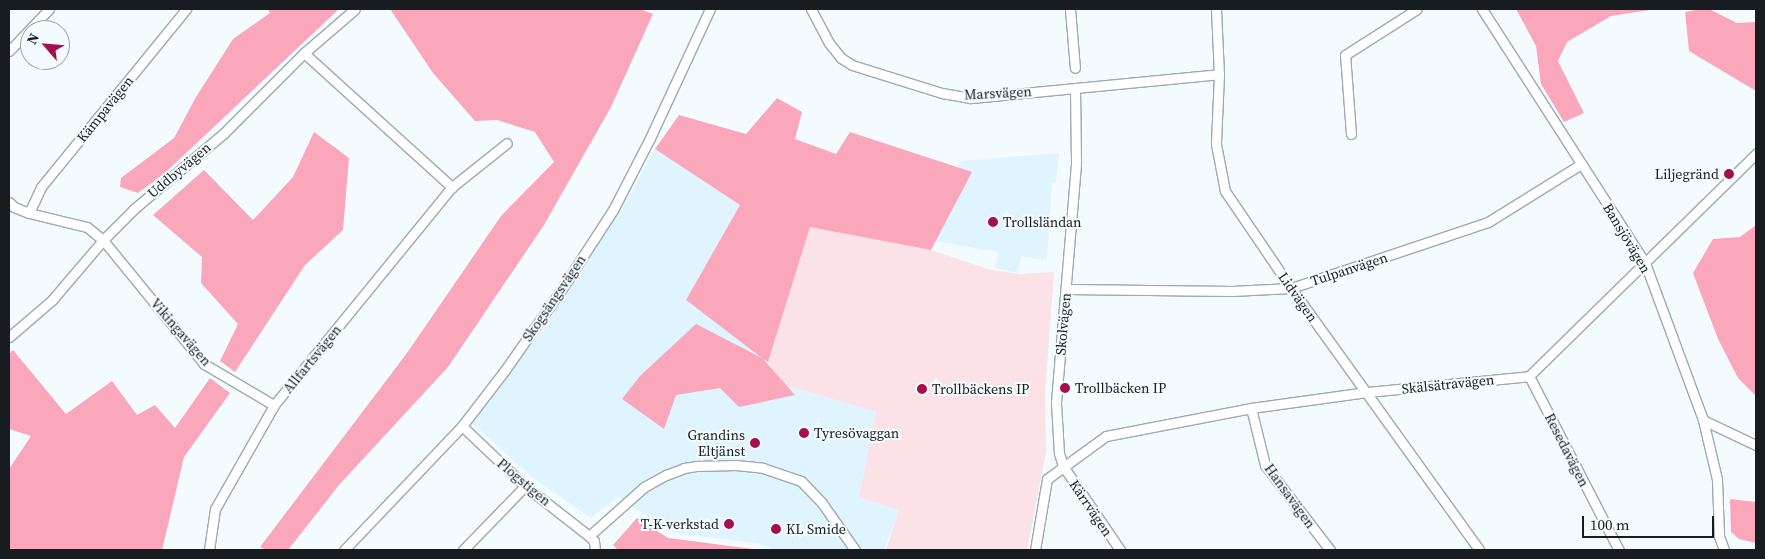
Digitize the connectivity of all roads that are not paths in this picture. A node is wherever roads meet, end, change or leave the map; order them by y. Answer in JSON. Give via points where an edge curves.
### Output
{"nodes":[{"id":1,"x":49,"y":9,"type":"edge"},
{"id":2,"x":186,"y":9,"type":"edge"},
{"id":3,"x":355,"y":9,"type":"edge"},
{"id":4,"x":710,"y":9,"type":"edge"},
{"id":5,"x":811,"y":9,"type":"edge"},
{"id":6,"x":1070,"y":9,"type":"edge"},
{"id":7,"x":1216,"y":9,"type":"edge"},
{"id":8,"x":1418,"y":9,"type":"edge"},
{"id":9,"x":1482,"y":9,"type":"edge"},
{"id":10,"x":9,"y":51,"type":"edge"},
{"id":11,"x":304,"y":53,"type":"junction"},
{"id":12,"x":1075,"y":68,"type":"dead end"},
{"id":13,"x":1219,"y":74,"type":"junction"},
{"id":14,"x":1075,"y":89,"type":"junction"},
{"id":15,"x":1351,"y":134,"type":"dead end"},
{"id":16,"x":508,"y":143,"type":"dead end"},
{"id":17,"x":1756,"y":154,"type":"edge"},
{"id":18,"x":1581,"y":164,"type":"junction"},
{"id":19,"x":452,"y":187,"type":"junction"},
{"id":20,"x":9,"y":202,"type":"edge"},
{"id":21,"x":29,"y":213,"type":"junction"},
{"id":22,"x":103,"y":240,"type":"junction"},
{"id":23,"x":1645,"y":262,"type":"junction"},
{"id":24,"x":1291,"y":288,"type":"junction"},
{"id":25,"x":1067,"y":289,"type":"junction"},
{"id":26,"x":9,"y":337,"type":"edge"},
{"id":27,"x":1529,"y":376,"type":"junction"},
{"id":28,"x":1367,"y":392,"type":"junction"},
{"id":29,"x":274,"y":405,"type":"junction"},
{"id":30,"x":1251,"y":408,"type":"junction"},
{"id":31,"x":1703,"y":420,"type":"junction"},
{"id":32,"x":462,"y":426,"type":"junction"},
{"id":33,"x":1756,"y":445,"type":"edge"},
{"id":34,"x":1063,"y":466,"type":"junction"},
{"id":35,"x":525,"y":486,"type":"junction"},
{"id":36,"x":589,"y":536,"type":"junction"},
{"id":37,"x":209,"y":550,"type":"edge"},
{"id":38,"x":344,"y":550,"type":"edge"},
{"id":39,"x":463,"y":550,"type":"edge"},
{"id":40,"x":595,"y":550,"type":"edge"},
{"id":41,"x":855,"y":550,"type":"edge"},
{"id":42,"x":1035,"y":550,"type":"edge"},
{"id":43,"x":1120,"y":550,"type":"edge"},
{"id":44,"x":1330,"y":550,"type":"edge"},
{"id":45,"x":1479,"y":550,"type":"edge"},
{"id":46,"x":1619,"y":550,"type":"edge"},
{"id":47,"x":1724,"y":550,"type":"edge"}],
"edges":[{"from":1,"to":10,"type":"street"},
{"from":2,"to":21,"type":"street","name":"Kämpavägen","via":[[41,187]]},
{"from":3,"to":11,"type":"street","name":"Uddbyvägen"},
{"from":4,"to":32,"type":"street","name":"Skogsängsvägen","via":[[613,210],[559,293]]},
{"from":5,"to":14,"type":"street","name":"Marsvägen","via":[[841,58],[852,65],[942,93],[971,98]]},
{"from":6,"to":12,"type":"street"},
{"from":7,"to":13,"type":"street","name":"Lidvägen"},
{"from":8,"to":15,"type":"street","via":[[1345,55]]},
{"from":9,"to":18,"type":"street","name":"Bansjövägen"},
{"from":11,"to":19,"type":"street"},
{"from":11,"to":22,"type":"street","name":"Uddbyvägen","via":[[223,134],[135,208]]},
{"from":13,"to":14,"type":"street","name":"Marsvägen"},
{"from":13,"to":24,"type":"street","name":"Lidvägen","via":[[1216,144],[1225,191]]},
{"from":14,"to":25,"type":"street","name":"Skolvägen","via":[[1076,164]]},
{"from":16,"to":19,"type":"street","name":"Allfartsvägen"},
{"from":17,"to":23,"type":"street"},
{"from":18,"to":23,"type":"street","name":"Bansjövägen"},
{"from":18,"to":24,"type":"street","name":"Tulpanvägen","via":[[1488,222]]},
{"from":19,"to":29,"type":"street","name":"Allfartsvägen"},
{"from":20,"to":21,"type":"street","name":"Vikingavägen"},
{"from":21,"to":22,"type":"street","name":"Vikingavägen","via":[[87,227]]},
{"from":22,"to":26,"type":"street","name":"Uddbyvägen","via":[[52,300]]},
{"from":22,"to":29,"type":"street","name":"Vikingavägen","via":[[204,364]]},
{"from":23,"to":27,"type":"street"},
{"from":23,"to":31,"type":"street","name":"Bansjövägen"},
{"from":24,"to":25,"type":"street","name":"Tulpanvägen","via":[[1232,291]]},
{"from":24,"to":28,"type":"street","name":"Lidvägen"},
{"from":25,"to":34,"type":"street","name":"Skolvägen","via":[[1056,403],[1059,453]]},
{"from":27,"to":28,"type":"street","name":"Skälsätravägen"},
{"from":27,"to":46,"type":"street","name":"Resedavägen"},
{"from":28,"to":30,"type":"street","name":"Skälsätravägen"},
{"from":28,"to":45,"type":"street","name":"Lidvägen"},
{"from":29,"to":37,"type":"street","name":"Allfartsvägen","via":[[215,509]]},
{"from":30,"to":34,"type":"street","name":"Skälsätravägen","via":[[1106,436]]},
{"from":30,"to":44,"type":"street","name":"Hansavägen","via":[[1265,465]]},
{"from":31,"to":33,"type":"street"},
{"from":31,"to":47,"type":"street","name":"Bansjövägen","via":[[1717,479],[1719,536]]},
{"from":32,"to":35,"type":"street","name":"Plogstigen"},
{"from":32,"to":38,"type":"street","name":"Skogsängsvägen"},
{"from":34,"to":42,"type":"street","via":[[1047,479]]},
{"from":34,"to":43,"type":"street","name":"Kärrvägen"},
{"from":35,"to":36,"type":"street","name":"Plogstigen"},
{"from":35,"to":39,"type":"street"},
{"from":36,"to":40,"type":"street","via":[[594,541]]},
{"from":36,"to":41,"type":"street","via":[[644,487],[666,475],[696,466],[736,466],[762,468],[801,481],[822,503]]}]}
